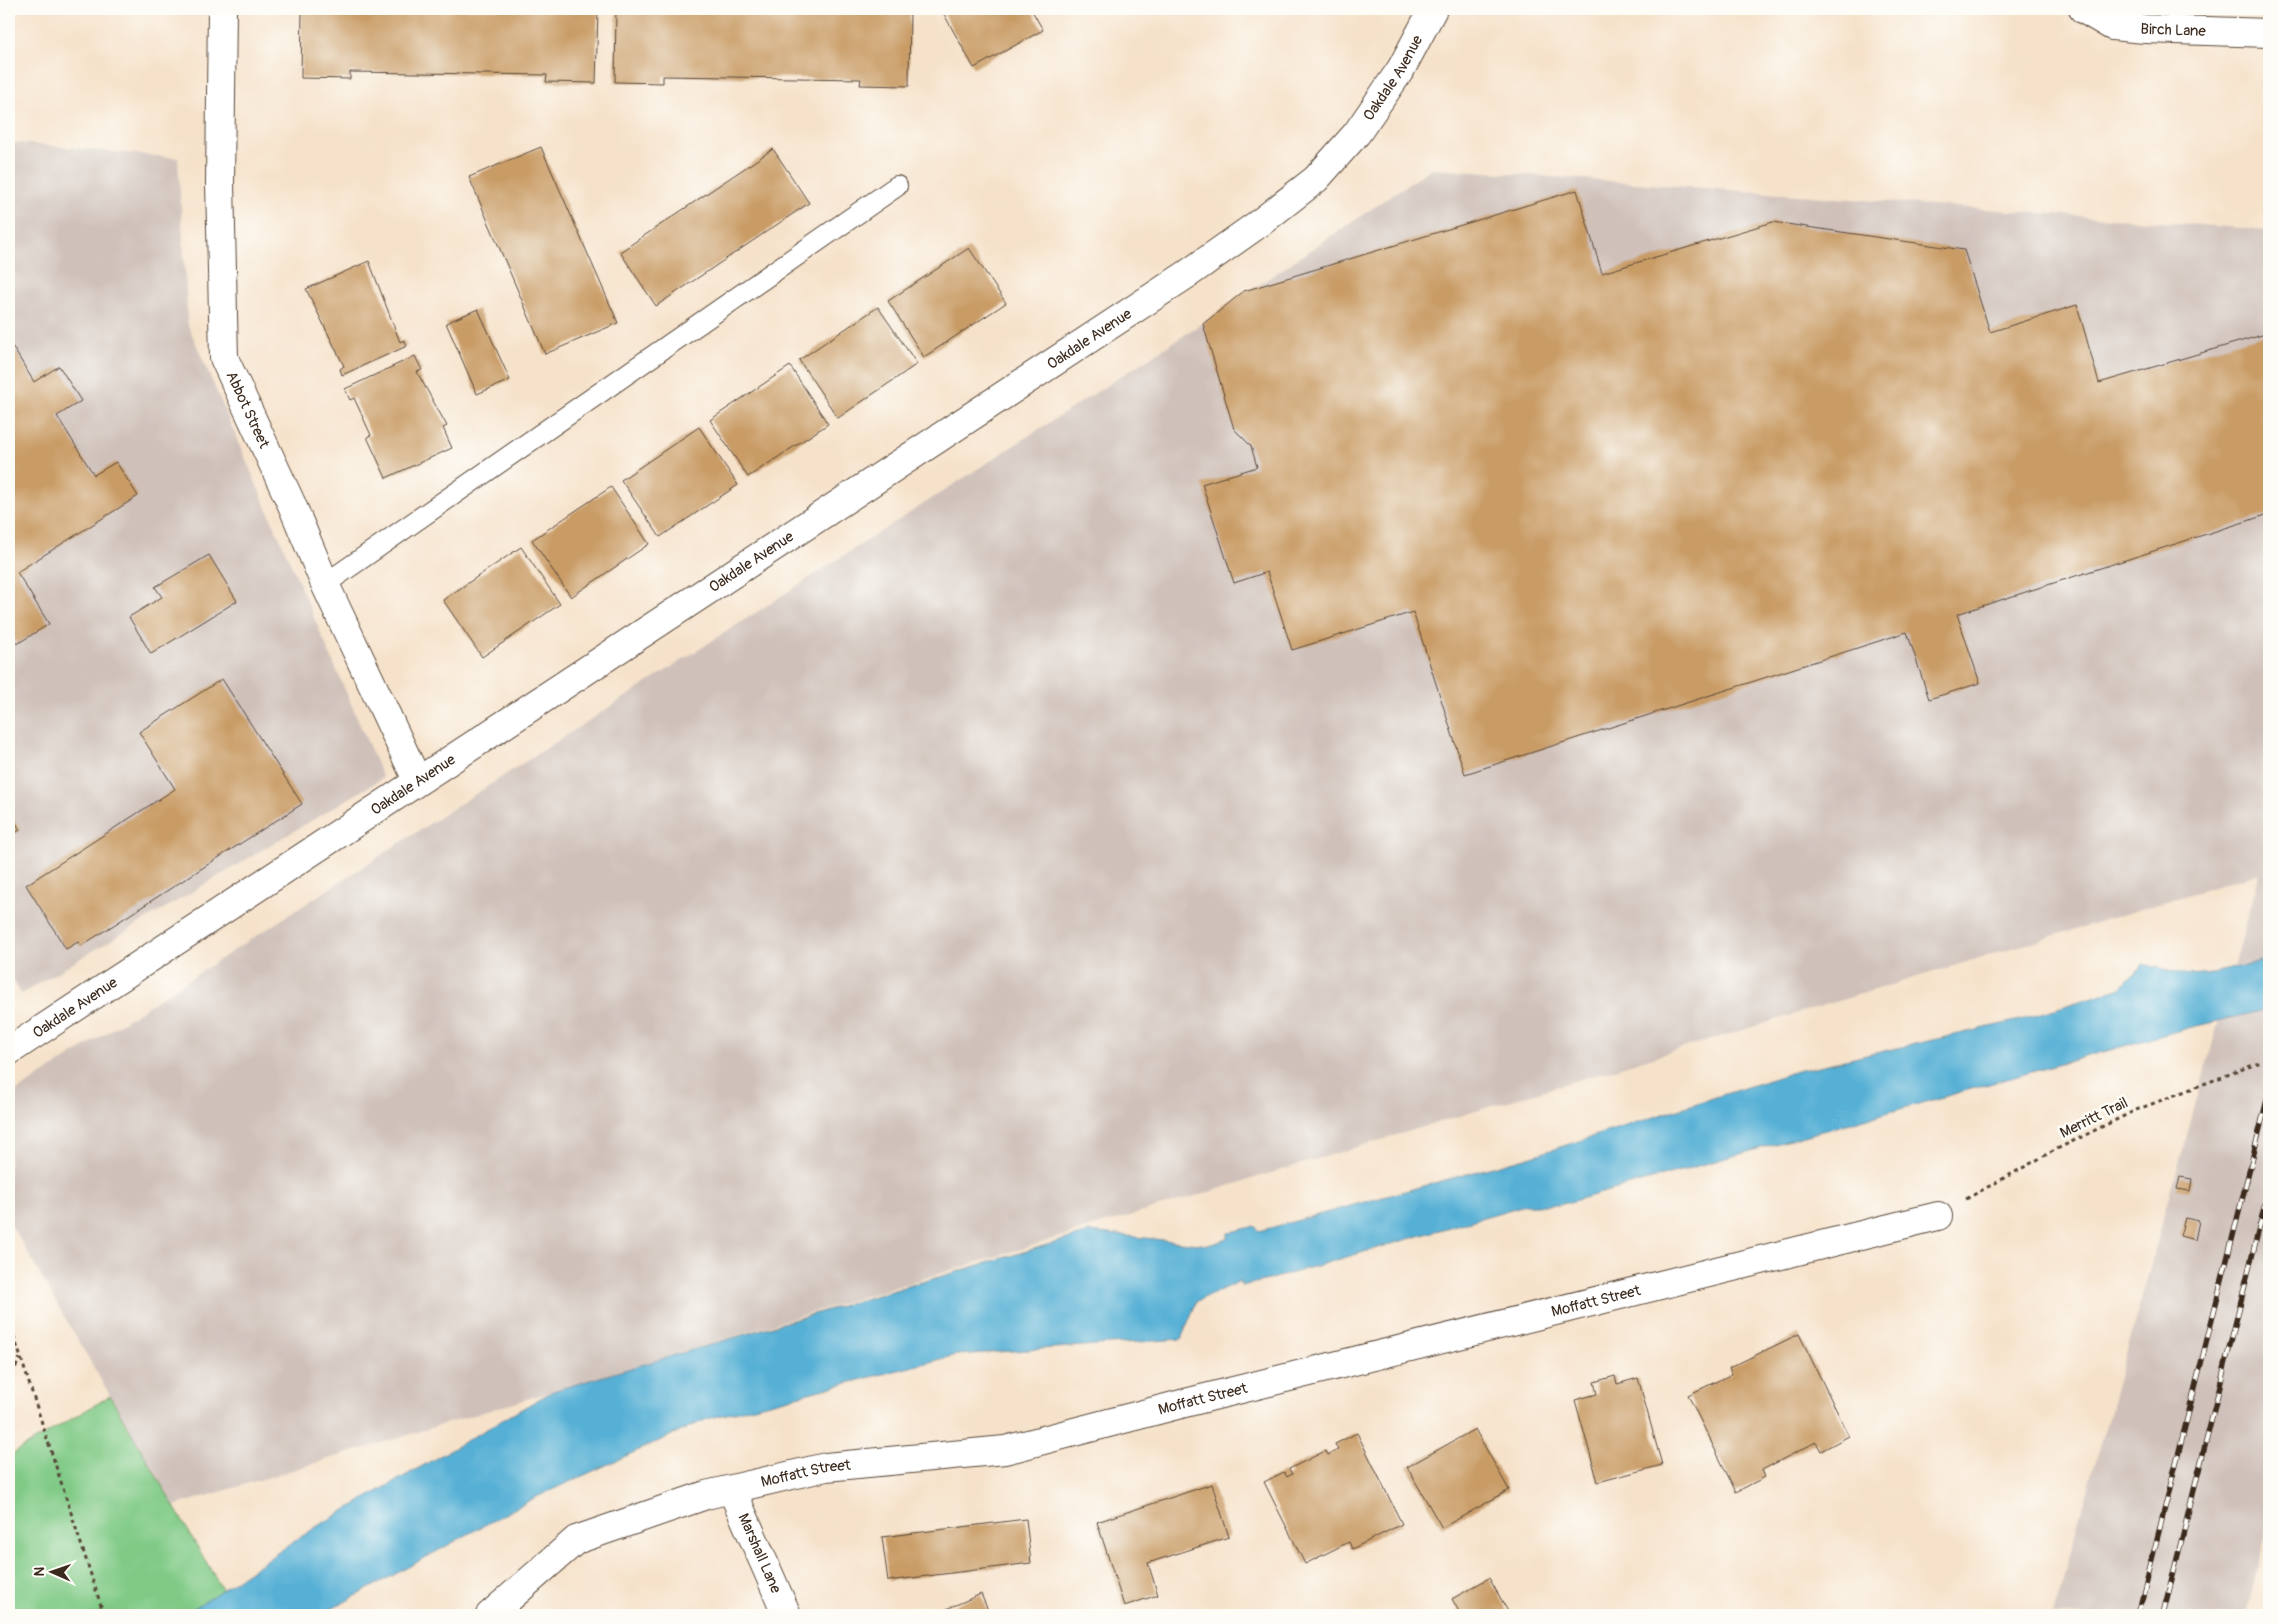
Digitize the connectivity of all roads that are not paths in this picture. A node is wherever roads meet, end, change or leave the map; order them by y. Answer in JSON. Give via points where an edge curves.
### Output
{"nodes":[{"id":1,"x":222,"y":9,"type":"edge"},
{"id":2,"x":1433,"y":9,"type":"edge"},
{"id":3,"x":2083,"y":9,"type":"edge"},
{"id":4,"x":2269,"y":33,"type":"edge"},
{"id":5,"x":897,"y":186,"type":"dead end"},
{"id":6,"x":325,"y":584,"type":"junction"},
{"id":7,"x":417,"y":780,"type":"junction"},
{"id":8,"x":9,"y":1051,"type":"edge"},
{"id":9,"x":1938,"y":1216,"type":"road end"},
{"id":10,"x":732,"y":1490,"type":"junction"},
{"id":11,"x":490,"y":1615,"type":"edge"},
{"id":12,"x":788,"y":1615,"type":"edge"}],
"edges":[{"from":1,"to":6,"type":"street","name":"Abbot Street","via":[[220,183],[224,358]]},
{"from":2,"to":7,"type":"street","name":"Oakdale Avenue","via":[[1401,69],[1357,133],[1316,179],[1261,222],[1180,279]]},
{"from":3,"to":4,"type":"street","name":"Birch Lane","via":[[2112,26],[2145,30]]},
{"from":5,"to":6,"type":"lane"},
{"from":6,"to":7,"type":"street","name":"Abbot Street"},
{"from":7,"to":8,"type":"street","name":"Oakdale Avenue"},
{"from":9,"to":10,"type":"street","name":"Moffatt Street","via":[[1005,1450],[826,1467]]},
{"from":10,"to":11,"type":"street","name":"Moffatt Street","via":[[706,1495],[576,1540]]},
{"from":10,"to":12,"type":"street","name":"Marshall Lane"}]}
